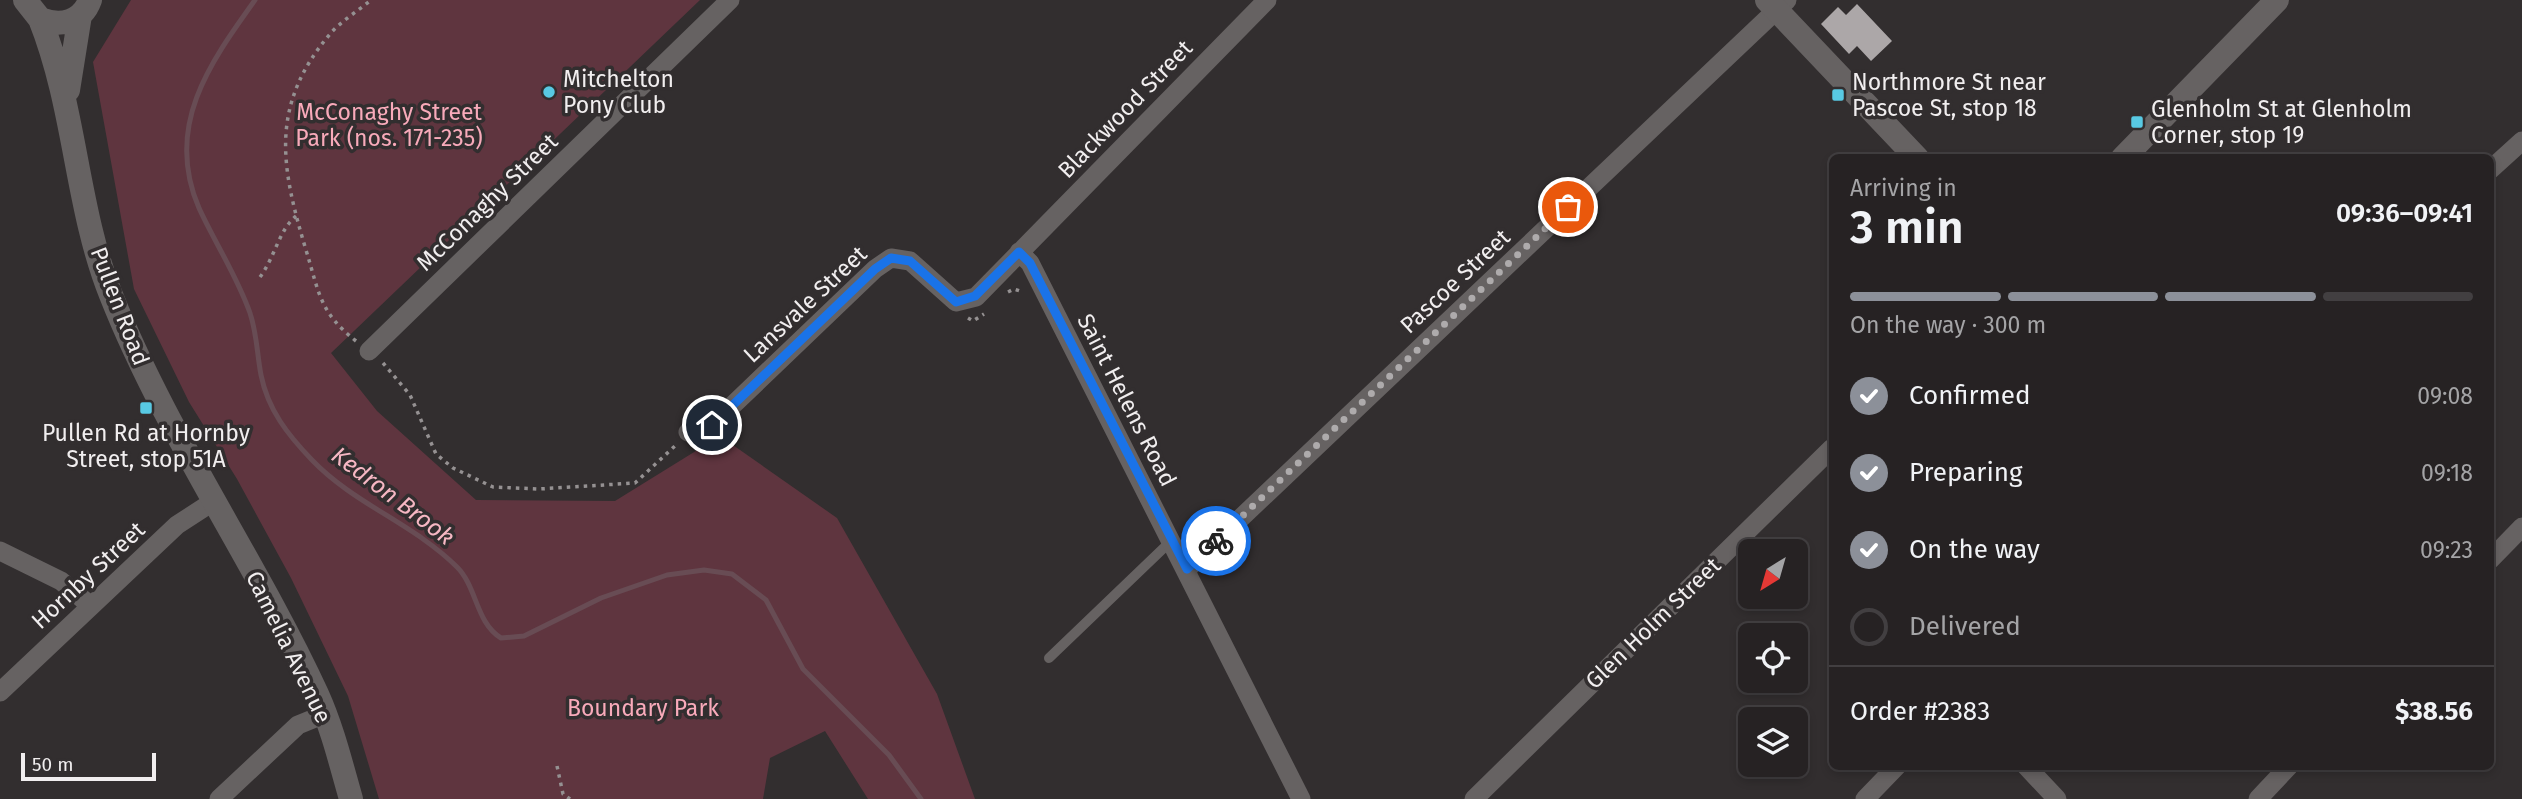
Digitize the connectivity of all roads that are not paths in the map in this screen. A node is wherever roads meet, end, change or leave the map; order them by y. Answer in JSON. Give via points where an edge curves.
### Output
{"nodes":[{"id":1,"x":730,"y":0,"type":"edge"},
{"id":2,"x":1267,"y":0,"type":"edge"},
{"id":3,"x":2277,"y":0,"type":"edge"},
{"id":4,"x":1777,"y":3,"type":"edge"},
{"id":5,"x":88,"y":5,"type":"edge"},
{"id":6,"x":33,"y":10,"type":"edge"},
{"id":7,"x":66,"y":97,"type":"junction"},
{"id":8,"x":2522,"y":141,"type":"edge"},
{"id":9,"x":1913,"y":154,"type":"edge"},
{"id":10,"x":2127,"y":154,"type":"edge"},
{"id":11,"x":2494,"y":166,"type":"edge"},
{"id":12,"x":1019,"y":252,"type":"junction"},
{"id":13,"x":369,"y":351,"type":"dead end"},
{"id":14,"x":688,"y":432,"type":"dead end"},
{"id":15,"x":1829,"y":451,"type":"edge"},
{"id":16,"x":214,"y":501,"type":"junction"},
{"id":17,"x":2522,"y":527,"type":"edge"},
{"id":18,"x":1172,"y":541,"type":"junction"},
{"id":19,"x":0,"y":551,"type":"edge"},
{"id":20,"x":2494,"y":556,"type":"edge"},
{"id":21,"x":1187,"y":569,"type":"junction"},
{"id":22,"x":91,"y":606,"type":"junction"},
{"id":23,"x":1049,"y":658,"type":"dead end"},
{"id":24,"x":0,"y":692,"type":"edge"},
{"id":25,"x":325,"y":714,"type":"junction"},
{"id":26,"x":1893,"y":770,"type":"edge"},
{"id":27,"x":2030,"y":770,"type":"edge"},
{"id":28,"x":2285,"y":770,"type":"edge"},
{"id":29,"x":219,"y":799,"type":"edge"},
{"id":30,"x":351,"y":799,"type":"edge"},
{"id":31,"x":1301,"y":799,"type":"edge"},
{"id":32,"x":1474,"y":799,"type":"edge"},
{"id":33,"x":1865,"y":799,"type":"edge"},
{"id":34,"x":2057,"y":799,"type":"edge"},
{"id":35,"x":2258,"y":799,"type":"edge"}],
"edges":[{"from":1,"to":13,"type":"street","name":"McConaghy Street"},
{"from":2,"to":12,"type":"street","name":"Blackwood Street"},
{"from":3,"to":10,"type":"street"},
{"from":4,"to":9,"type":"street"},
{"from":4,"to":21,"type":"street","name":"Pascoe Street"},
{"from":5,"to":6,"type":"street","via":[[61,23]]},
{"from":5,"to":7,"type":"street","name":"Pullen Road"},
{"from":6,"to":7,"type":"street","name":"Pullen Road"},
{"from":7,"to":16,"type":"street","name":"Pullen Road","via":[[95,249],[110,293]]},
{"from":8,"to":11,"type":"street"},
{"from":12,"to":14,"type":"street","name":"Lansvale Street","via":[[975,296],[956,302],[910,261],[891,258],[712,425]]},
{"from":12,"to":18,"type":"street","name":"Saint Helens Road","via":[[1030,263]]},
{"from":15,"to":32,"type":"street","name":"Glen Holm Street"},
{"from":16,"to":22,"type":"street","name":"Hornby Street","via":[[177,525]]},
{"from":16,"to":25,"type":"street","name":"Camelia Avenue"},
{"from":17,"to":20,"type":"street"},
{"from":18,"to":21,"type":"street","name":"Saint Helens Road"},
{"from":18,"to":23,"type":"lane"},
{"from":19,"to":22,"type":"street","via":[[71,588]]},
{"from":21,"to":31,"type":"street","name":"Saint Helens Road"},
{"from":22,"to":24,"type":"street","name":"Hornby Street"},
{"from":25,"to":29,"type":"street","via":[[298,725]]},
{"from":25,"to":30,"type":"street","name":"Camelia Avenue"},
{"from":26,"to":33,"type":"street"},
{"from":27,"to":34,"type":"street"},
{"from":28,"to":35,"type":"street"}]}
